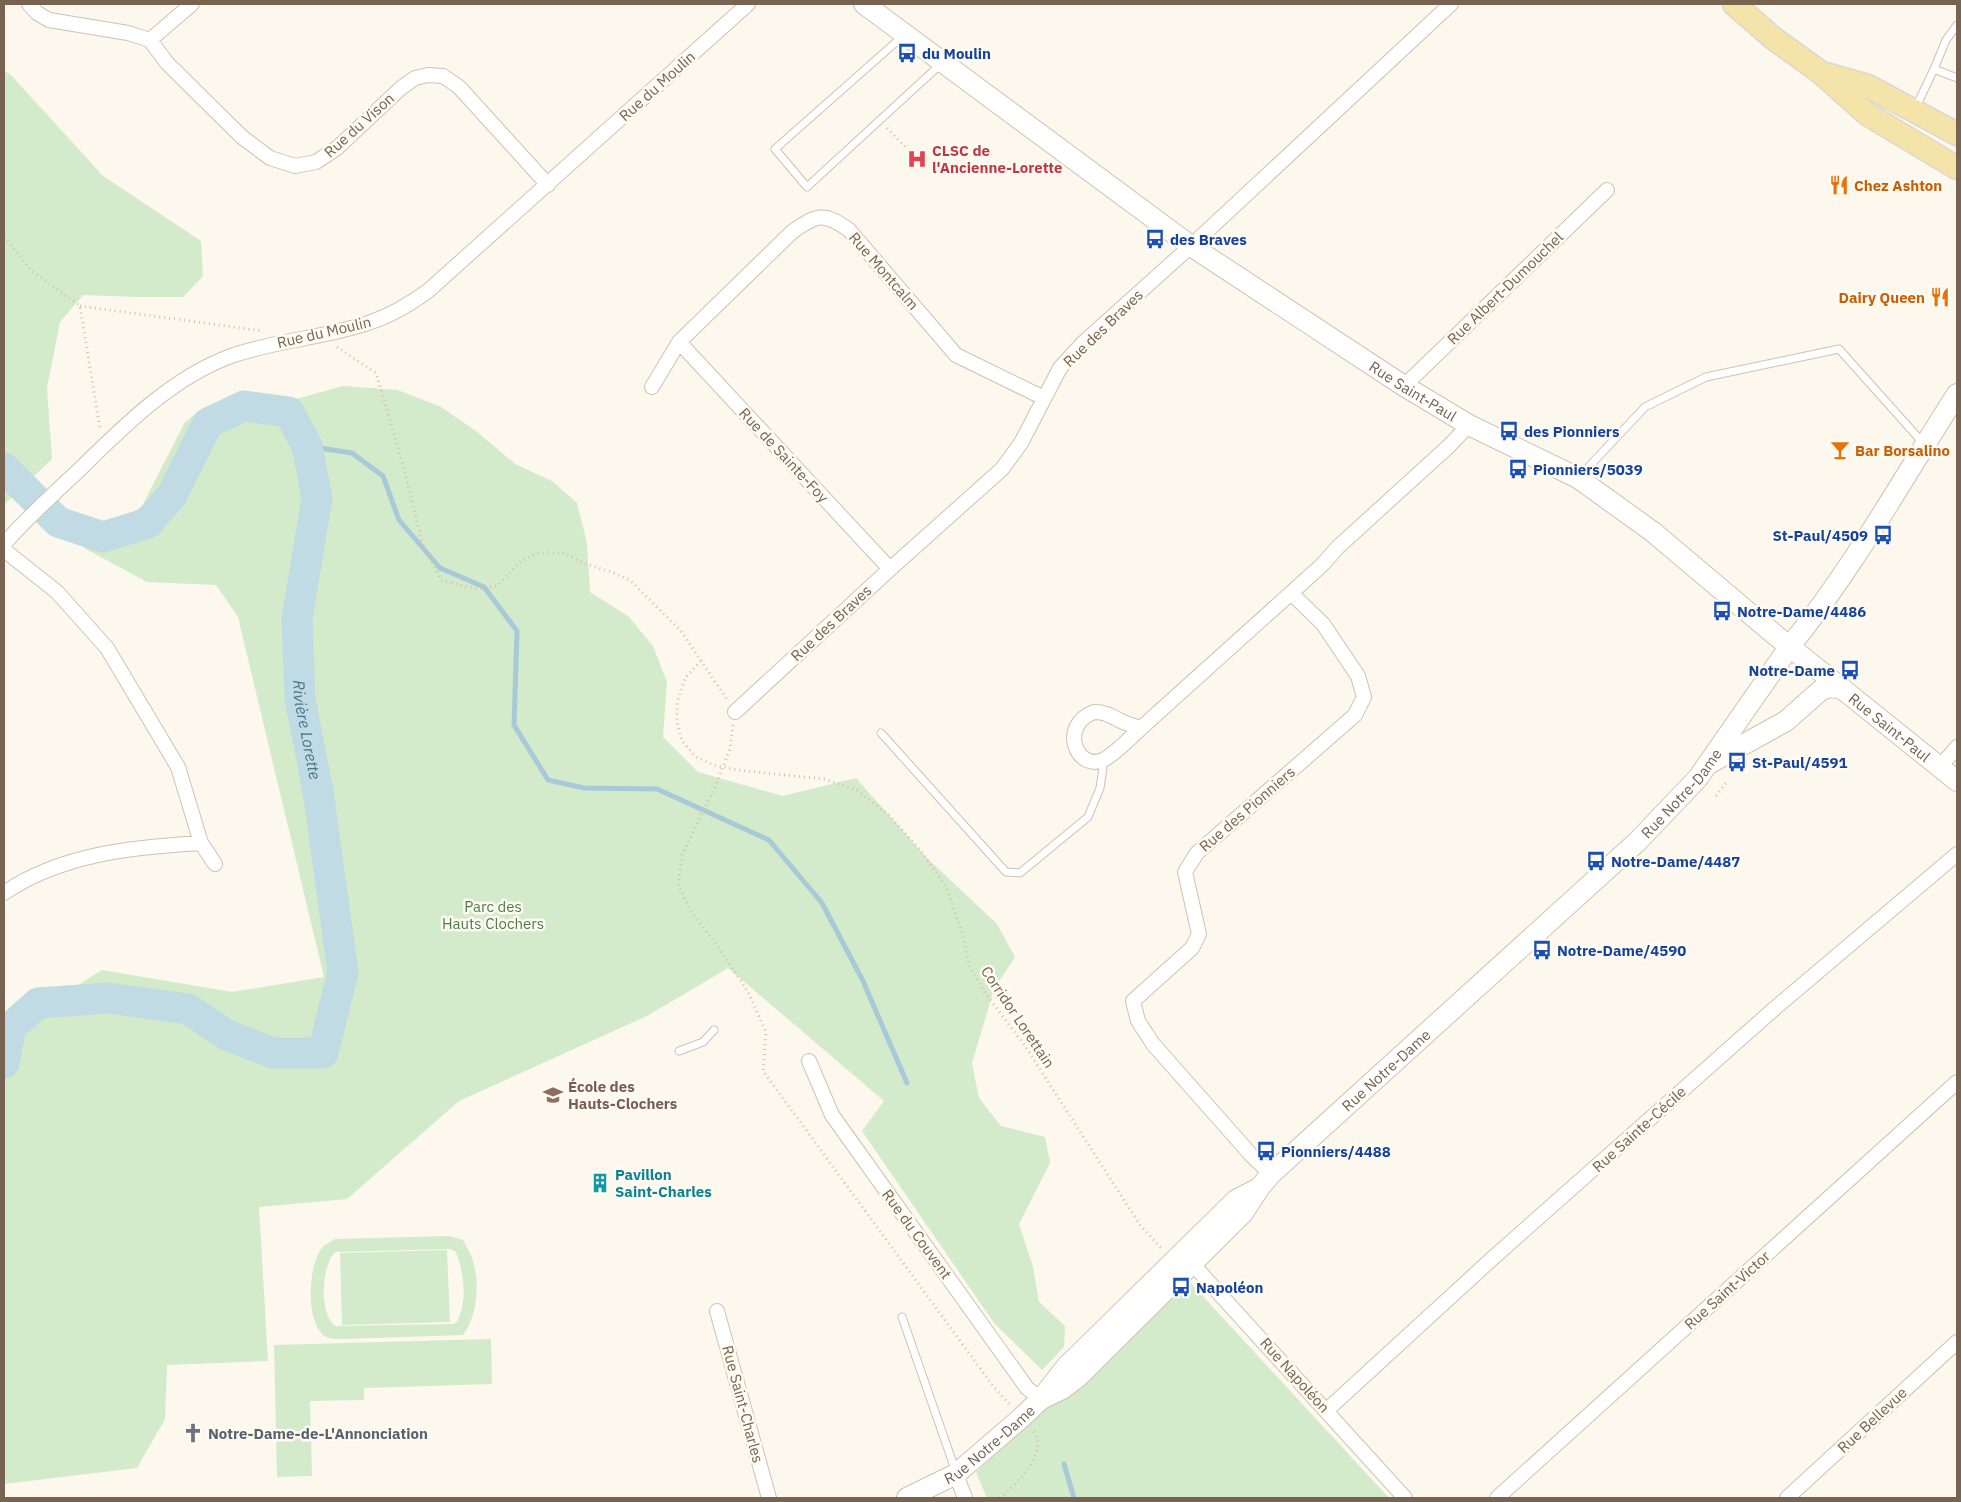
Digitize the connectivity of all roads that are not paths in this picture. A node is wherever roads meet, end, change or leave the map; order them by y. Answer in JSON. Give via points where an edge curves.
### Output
{"nodes":[{"id":1,"x":29,"y":4,"type":"edge"},
{"id":2,"x":192,"y":4,"type":"edge"},
{"id":3,"x":748,"y":4,"type":"edge"},
{"id":4,"x":864,"y":4,"type":"edge"},
{"id":5,"x":1451,"y":4,"type":"edge"},
{"id":6,"x":1734,"y":4,"type":"edge"},
{"id":7,"x":1957,"y":26,"type":"edge"},
{"id":8,"x":904,"y":34,"type":"junction"},
{"id":9,"x":150,"y":40,"type":"junction"},
{"id":10,"x":943,"y":63,"type":"junction"},
{"id":11,"x":1934,"y":69,"type":"junction"},
{"id":12,"x":1820,"y":72,"type":"junction"},
{"id":13,"x":1957,"y":78,"type":"edge"},
{"id":14,"x":1914,"y":111,"type":"junction"},
{"id":15,"x":1957,"y":134,"type":"edge"},
{"id":16,"x":1957,"y":168,"type":"edge"},
{"id":17,"x":548,"y":184,"type":"junction"},
{"id":18,"x":1607,"y":190,"type":"dead end"},
{"id":19,"x":1191,"y":246,"type":"junction"},
{"id":20,"x":678,"y":342,"type":"junction"},
{"id":21,"x":1404,"y":386,"type":"junction"},
{"id":22,"x":652,"y":387,"type":"dead end"},
{"id":23,"x":1957,"y":394,"type":"edge"},
{"id":24,"x":1044,"y":398,"type":"junction"},
{"id":25,"x":1469,"y":425,"type":"junction"},
{"id":26,"x":1925,"y":444,"type":"junction"},
{"id":27,"x":1578,"y":478,"type":"junction"},
{"id":28,"x":4,"y":544,"type":"edge"},
{"id":29,"x":4,"y":550,"type":"edge"},
{"id":30,"x":890,"y":569,"type":"junction"},
{"id":31,"x":1291,"y":593,"type":"junction"},
{"id":32,"x":1790,"y":646,"type":"junction"},
{"id":33,"x":1843,"y":688,"type":"junction"},
{"id":34,"x":735,"y":712,"type":"road end"},
{"id":35,"x":1141,"y":728,"type":"junction"},
{"id":36,"x":881,"y":733,"type":"dead end"},
{"id":37,"x":1957,"y":747,"type":"edge"},
{"id":38,"x":1104,"y":760,"type":"junction"},
{"id":39,"x":1708,"y":764,"type":"junction"},
{"id":40,"x":1940,"y":767,"type":"junction"},
{"id":41,"x":1957,"y":782,"type":"edge"},
{"id":42,"x":201,"y":842,"type":"junction"},
{"id":43,"x":1957,"y":854,"type":"edge"},
{"id":44,"x":215,"y":864,"type":"dead end"},
{"id":45,"x":4,"y":893,"type":"edge"},
{"id":46,"x":714,"y":1030,"type":"dead end"},
{"id":47,"x":679,"y":1051,"type":"dead end"},
{"id":48,"x":809,"y":1061,"type":"dead end"},
{"id":49,"x":1957,"y":1082,"type":"edge"},
{"id":50,"x":1265,"y":1180,"type":"junction"},
{"id":51,"x":1183,"y":1259,"type":"junction"},
{"id":52,"x":718,"y":1310,"type":"dead end"},
{"id":53,"x":902,"y":1317,"type":"dead end"},
{"id":54,"x":1957,"y":1342,"type":"edge"},
{"id":55,"x":1041,"y":1399,"type":"junction"},
{"id":56,"x":1327,"y":1410,"type":"junction"},
{"id":57,"x":956,"y":1474,"type":"junction"},
{"id":58,"x":770,"y":1498,"type":"edge"},
{"id":59,"x":907,"y":1498,"type":"edge"},
{"id":60,"x":965,"y":1498,"type":"edge"},
{"id":61,"x":1405,"y":1498,"type":"edge"},
{"id":62,"x":1497,"y":1498,"type":"edge"},
{"id":63,"x":1787,"y":1498,"type":"edge"}],
"edges":[{"from":1,"to":9,"type":"street","via":[[49,20],[128,33]]},
{"from":2,"to":9,"type":"street"},
{"from":3,"to":17,"type":"street","name":"Rue du Moulin"},
{"from":4,"to":8,"type":"street","name":"Rue Saint-Paul"},
{"from":5,"to":19,"type":"street","name":"Rue des Braves"},
{"from":6,"to":12,"type":"main road"},
{"from":7,"to":11,"type":"lane","via":[[1946,40]]},
{"from":8,"to":10,"type":"street","name":"Rue Saint-Paul"},
{"from":8,"to":10,"type":"lane","via":[[775,149],[807,187]]},
{"from":9,"to":17,"type":"street","name":"Rue du Vison","via":[[167,63],[242,137],[270,158],[295,166],[316,162],[336,148],[400,88],[415,78],[443,76],[459,87]]},
{"from":10,"to":19,"type":"street","name":"Rue Saint-Paul"},
{"from":11,"to":13,"type":"lane"},
{"from":11,"to":14,"type":"lane"},
{"from":12,"to":14,"type":"main road","via":[[1868,86]]},
{"from":12,"to":16,"type":"main road","via":[[1867,114]]},
{"from":14,"to":15,"type":"main road"},
{"from":17,"to":28,"type":"street","name":"Rue du Moulin","via":[[414,301],[373,322],[274,343],[230,357],[194,374],[153,403],[103,446]]},
{"from":18,"to":21,"type":"street","name":"Rue Albert-Dumouchel"},
{"from":19,"to":21,"type":"street","name":"Rue Saint-Paul"},
{"from":19,"to":24,"type":"street","name":"Rue des Braves","via":[[1082,343],[1060,368]]},
{"from":20,"to":22,"type":"street","name":"Rue Montcalm"},
{"from":20,"to":24,"type":"street","name":"Rue Montcalm","via":[[792,232],[808,221],[824,216],[849,230],[956,355]]},
{"from":20,"to":30,"type":"street","name":"Rue de Sainte-Foy"},
{"from":21,"to":25,"type":"street","name":"Rue Saint-Paul"},
{"from":23,"to":26,"type":"street","name":"Rue Notre-Dame"},
{"from":24,"to":30,"type":"street","name":"Rue des Braves","via":[[1021,443],[1002,469]]},
{"from":25,"to":27,"type":"street","name":"Rue Saint-Paul"},
{"from":25,"to":31,"type":"street"},
{"from":26,"to":27,"type":"lane","via":[[1839,350],[1706,376],[1645,407]]},
{"from":26,"to":32,"type":"street","name":"Rue Notre-Dame","via":[[1868,535]]},
{"from":27,"to":32,"type":"street","name":"Rue Saint-Paul","via":[[1654,532]]},
{"from":29,"to":42,"type":"street","via":[[57,592],[107,648],[178,768]]},
{"from":30,"to":34,"type":"street","name":"Rue des Braves"},
{"from":31,"to":35,"type":"street"},
{"from":31,"to":50,"type":"street","name":"Rue des Pionniers","via":[[1322,624],[1358,676],[1364,697],[1355,715],[1197,853],[1185,872],[1199,934],[1192,948],[1133,1001],[1138,1021],[1153,1044],[1252,1156]]},
{"from":32,"to":33,"type":"street","name":"Rue Saint-Paul"},
{"from":32,"to":39,"type":"street","name":"Rue Notre-Dame"},
{"from":33,"to":39,"type":"street","via":[[1821,690],[1786,721]]},
{"from":33,"to":40,"type":"street","name":"Rue Saint-Paul"},
{"from":35,"to":38,"type":"street"},
{"from":35,"to":38,"type":"street","via":[[1102,712],[1080,720],[1074,734],[1077,751],[1091,762]]},
{"from":36,"to":38,"type":"lane","via":[[1006,872],[1020,873],[1088,817],[1100,788]]},
{"from":37,"to":40,"type":"street"},
{"from":39,"to":50,"type":"street","name":"Rue Notre-Dame","via":[[1637,842]]},
{"from":40,"to":41,"type":"street","name":"Rue Saint-Paul"},
{"from":42,"to":44,"type":"street"},
{"from":42,"to":45,"type":"street","via":[[140,846],[60,864]]},
{"from":43,"to":56,"type":"street","name":"Rue Sainte-Cécile","via":[[1494,1257]]},
{"from":46,"to":47,"type":"lane","via":[[703,1042]]},
{"from":48,"to":55,"type":"street","name":"Rue du Couvent","via":[[832,1116],[1028,1388]]},
{"from":49,"to":62,"type":"street","name":"Rue Saint-Victor"},
{"from":50,"to":51,"type":"street","name":"Rue Notre-Dame","via":[[1243,1214]]},
{"from":51,"to":55,"type":"street","name":"Rue Notre-Dame","via":[[1079,1376]]},
{"from":51,"to":56,"type":"street","name":"Rue Napoléon"},
{"from":52,"to":58,"type":"street","name":"Rue Saint-Charles"},
{"from":53,"to":57,"type":"lane"},
{"from":54,"to":63,"type":"street","name":"Rue Bellevue"},
{"from":55,"to":57,"type":"street","name":"Rue Notre-Dame"},
{"from":56,"to":61,"type":"street","name":"Rue Napoléon"},
{"from":57,"to":59,"type":"street","name":"Rue Notre-Dame"},
{"from":57,"to":60,"type":"street"}]}
